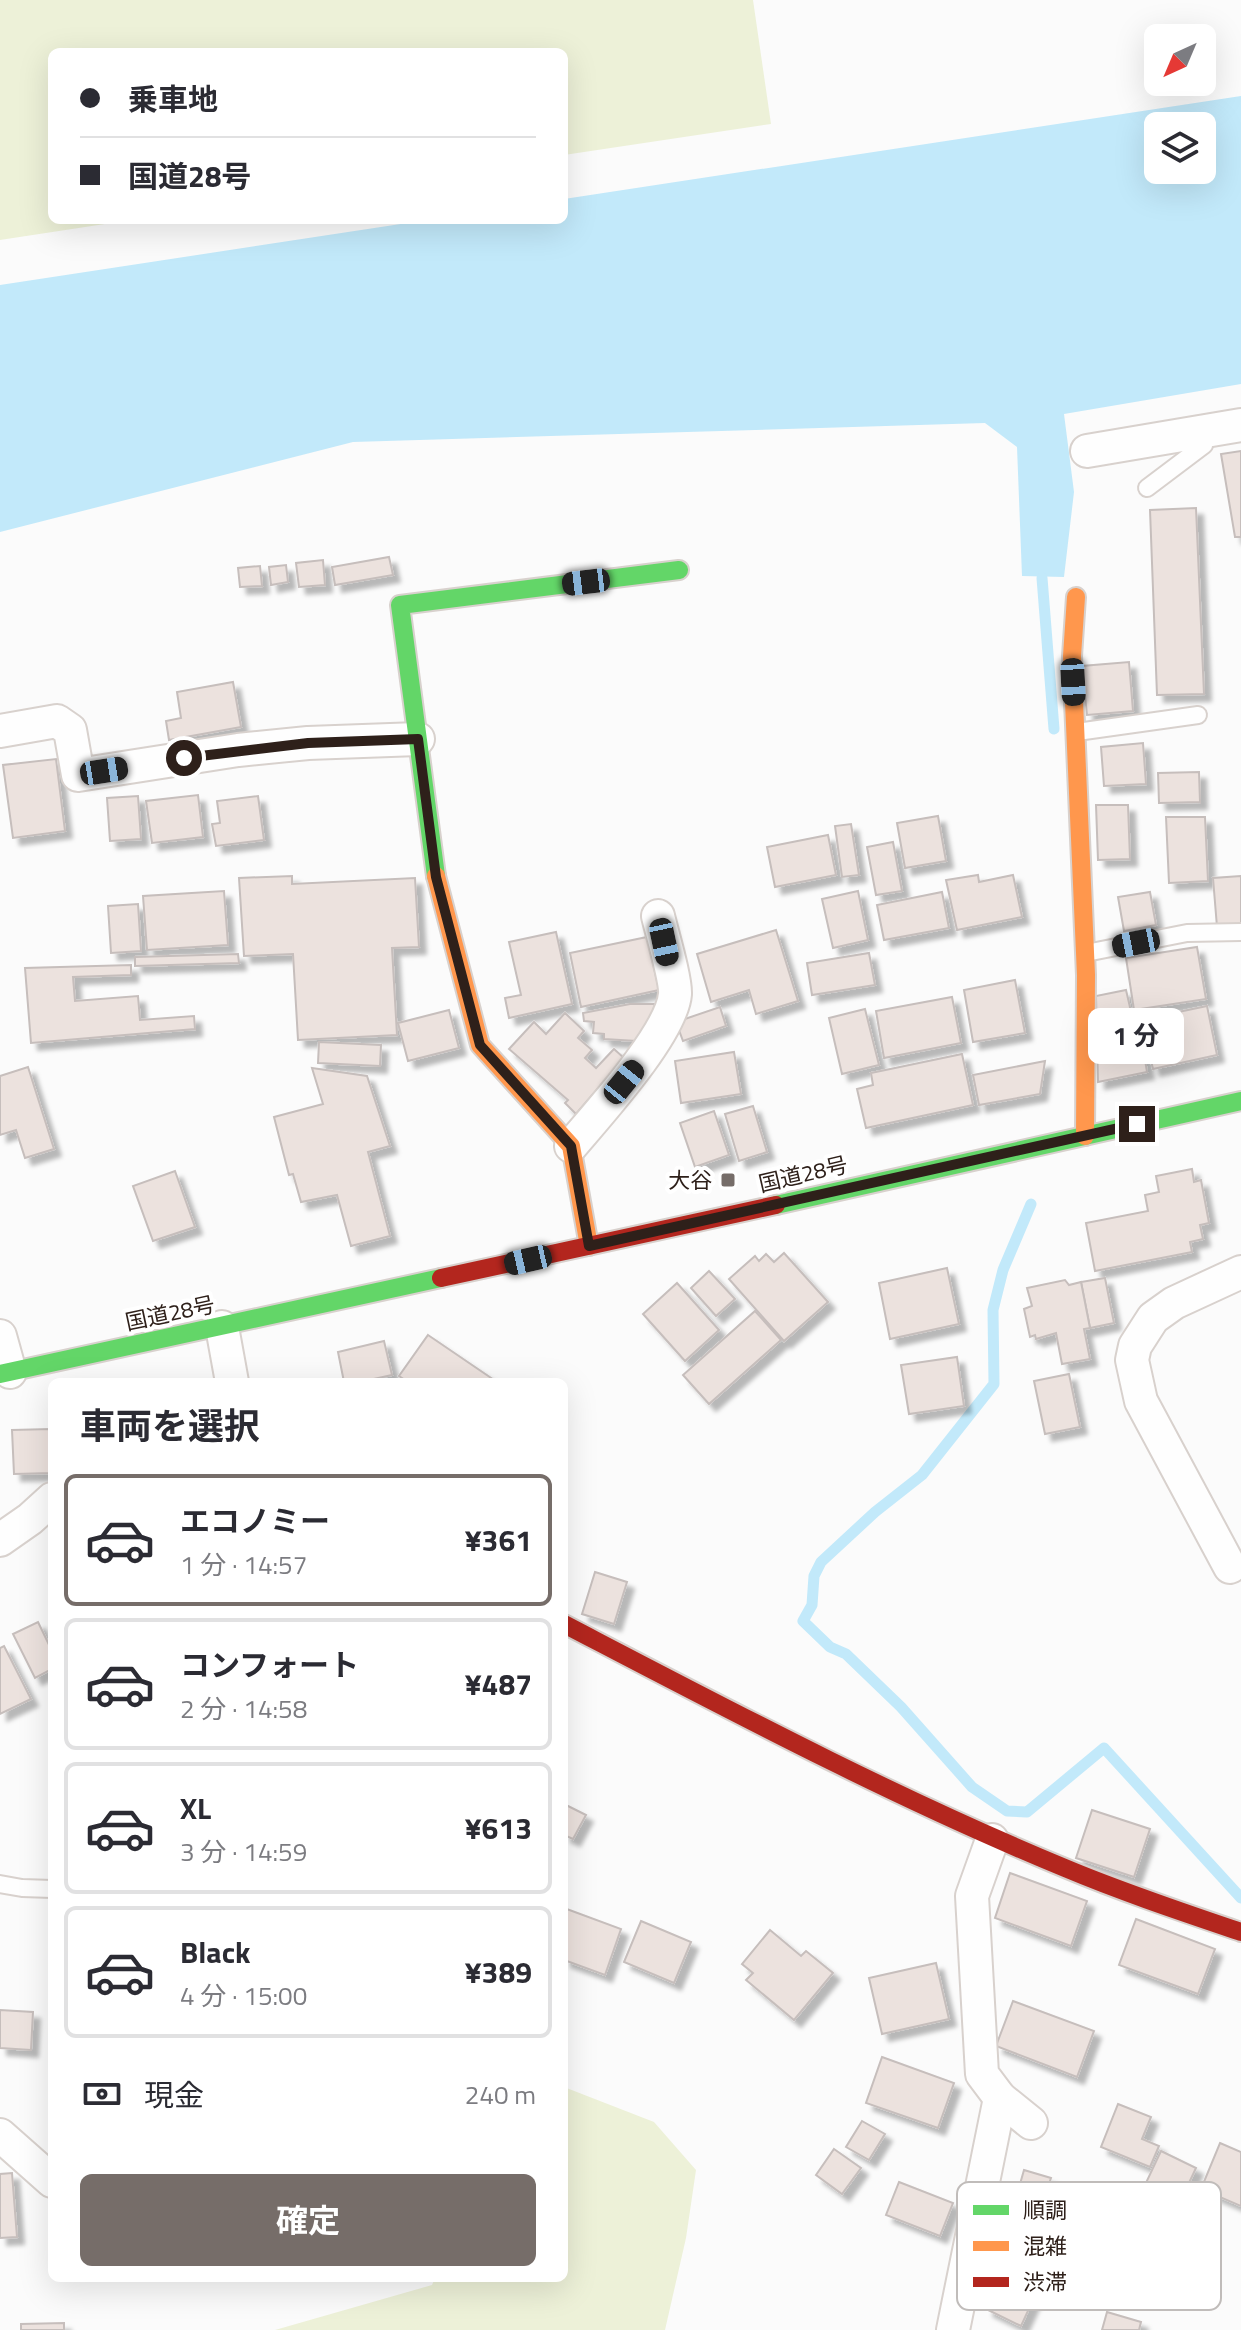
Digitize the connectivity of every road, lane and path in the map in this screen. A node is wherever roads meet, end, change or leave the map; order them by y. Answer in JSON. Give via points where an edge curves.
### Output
{"nodes":[{"id":1,"x":1241,"y":425,"type":"edge"},
{"id":2,"x":1203,"y":431,"type":"junction"},
{"id":3,"x":1087,"y":451,"type":"dead end"},
{"id":4,"x":1147,"y":488,"type":"dead end"},
{"id":5,"x":679,"y":570,"type":"dead end"},
{"id":6,"x":1076,"y":597,"type":"dead end"},
{"id":7,"x":1198,"y":715,"type":"dead end"},
{"id":8,"x":0,"y":731,"type":"edge"},
{"id":9,"x":1076,"y":732,"type":"junction"},
{"id":10,"x":418,"y":739,"type":"junction"},
{"id":11,"x":658,"y":916,"type":"dead end"},
{"id":12,"x":1241,"y":932,"type":"edge"},
{"id":13,"x":1085,"y":953,"type":"junction"},
{"id":14,"x":1241,"y":1101,"type":"edge"},
{"id":15,"x":1085,"y":1136,"type":"junction"},
{"id":16,"x":571,"y":1146,"type":"junction"},
{"id":17,"x":589,"y":1246,"type":"junction"},
{"id":18,"x":1241,"y":1272,"type":"edge"},
{"id":19,"x":222,"y":1327,"type":"junction"},
{"id":20,"x":0,"y":1336,"type":"edge"},
{"id":21,"x":5,"y":1373,"type":"edge"},
{"id":22,"x":231,"y":1378,"type":"edge"},
{"id":23,"x":48,"y":1503,"type":"edge"},
{"id":24,"x":0,"y":1540,"type":"edge"},
{"id":25,"x":1230,"y":1567,"type":"dead end"},
{"id":26,"x":568,"y":1626,"type":"edge"},
{"id":27,"x":992,"y":1840,"type":"junction"},
{"id":28,"x":0,"y":1884,"type":"edge"},
{"id":29,"x":48,"y":1889,"type":"edge"},
{"id":30,"x":1241,"y":1932,"type":"edge"},
{"id":31,"x":1000,"y":2098,"type":"junction"},
{"id":32,"x":1031,"y":2123,"type":"dead end"},
{"id":33,"x":0,"y":2135,"type":"edge"},
{"id":34,"x":48,"y":2177,"type":"edge"},
{"id":35,"x":983,"y":2182,"type":"edge"},
{"id":36,"x":957,"y":2310,"type":"edge"},
{"id":37,"x":953,"y":2330,"type":"edge"}],
"edges":[{"from":1,"to":2,"type":"street"},
{"from":2,"to":3,"type":"street"},
{"from":2,"to":4,"type":"lane","via":[[1204,445]]},
{"from":5,"to":10,"type":"main road","via":[[400,605]]},
{"from":6,"to":9,"type":"main road"},
{"from":7,"to":9,"type":"lane"},
{"from":8,"to":10,"type":"street","via":[[57,721],[70,730],[78,775],[238,750]]},
{"from":9,"to":13,"type":"main road"},
{"from":10,"to":16,"type":"main road","via":[[436,877],[480,1045]]},
{"from":11,"to":16,"type":"street","via":[[675,994],[670,1009],[641,1061]]},
{"from":12,"to":13,"type":"lane","via":[[1187,933]]},
{"from":13,"to":15,"type":"main road"},
{"from":14,"to":15,"type":"main road","name":"国道28号"},
{"from":15,"to":17,"type":"main road","name":"国道28号"},
{"from":16,"to":17,"type":"main road"},
{"from":17,"to":19,"type":"main road","name":"国道28号"},
{"from":18,"to":25,"type":"street","via":[[1153,1318],[1132,1360],[1141,1401]]},
{"from":19,"to":21,"type":"main road","name":"国道28号"},
{"from":19,"to":22,"type":"street"},
{"from":20,"to":21,"type":"street"},
{"from":23,"to":24,"type":"street"},
{"from":26,"to":27,"type":"main road"},
{"from":27,"to":30,"type":"main road"},
{"from":27,"to":31,"type":"street","via":[[972,1896],[982,2074]]},
{"from":28,"to":29,"type":"lane"},
{"from":31,"to":32,"type":"street"},
{"from":31,"to":35,"type":"street"},
{"from":33,"to":34,"type":"street"},
{"from":36,"to":37,"type":"street"}]}
